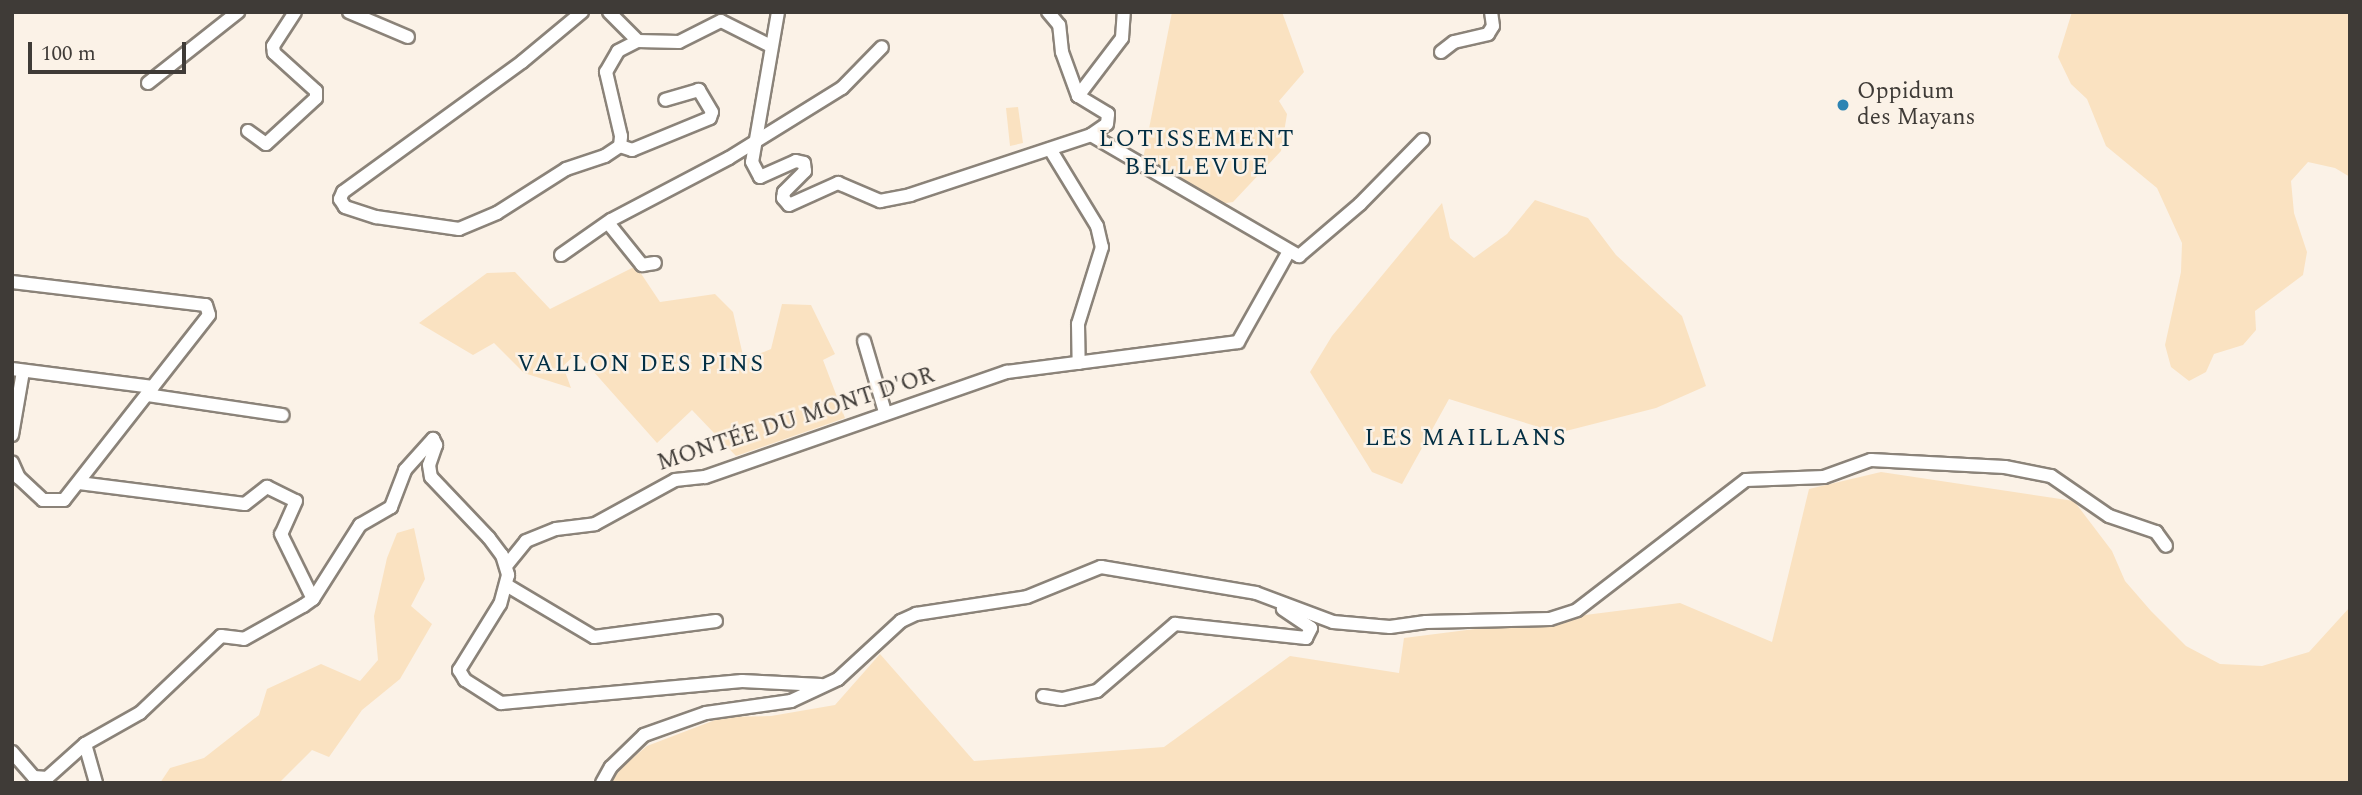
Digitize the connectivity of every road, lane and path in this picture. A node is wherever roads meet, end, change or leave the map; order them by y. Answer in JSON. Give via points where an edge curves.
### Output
{"nodes":[{"id":1,"x":239,"y":12,"type":"edge"},
{"id":2,"x":295,"y":12,"type":"edge"},
{"id":3,"x":582,"y":12,"type":"edge"},
{"id":4,"x":609,"y":12,"type":"edge"},
{"id":5,"x":1048,"y":12,"type":"edge"},
{"id":6,"x":1124,"y":12,"type":"edge"},
{"id":7,"x":1491,"y":12,"type":"edge"},
{"id":8,"x":354,"y":13,"type":"edge"},
{"id":9,"x":776,"y":19,"type":"edge"},
{"id":10,"x":751,"y":34,"type":"junction"},
{"id":11,"x":408,"y":37,"type":"dead end"},
{"id":12,"x":638,"y":41,"type":"junction"},
{"id":13,"x":771,"y":46,"type":"junction"},
{"id":14,"x":881,"y":47,"type":"dead end"},
{"id":15,"x":1441,"y":51,"type":"dead end"},
{"id":16,"x":148,"y":83,"type":"dead end"},
{"id":17,"x":1078,"y":96,"type":"junction"},
{"id":18,"x":666,"y":100,"type":"dead end"},
{"id":19,"x":248,"y":131,"type":"dead end"},
{"id":20,"x":1091,"y":135,"type":"junction"},
{"id":21,"x":1423,"y":140,"type":"dead end"},
{"id":22,"x":754,"y":141,"type":"junction"},
{"id":23,"x":620,"y":146,"type":"junction"},
{"id":24,"x":1050,"y":149,"type":"junction"},
{"id":25,"x":608,"y":224,"type":"junction"},
{"id":26,"x":1288,"y":253,"type":"junction"},
{"id":27,"x":561,"y":255,"type":"dead end"},
{"id":28,"x":655,"y":263,"type":"dead end"},
{"id":29,"x":12,"y":282,"type":"edge"},
{"id":30,"x":864,"y":341,"type":"dead end"},
{"id":31,"x":1079,"y":363,"type":"junction"},
{"id":32,"x":18,"y":370,"type":"edge"},
{"id":33,"x":150,"y":391,"type":"junction"},
{"id":34,"x":885,"y":412,"type":"junction"},
{"id":35,"x":283,"y":415,"type":"dead end"},
{"id":36,"x":12,"y":435,"type":"edge"},
{"id":37,"x":12,"y":462,"type":"edge"},
{"id":38,"x":79,"y":483,"type":"junction"},
{"id":39,"x":2166,"y":546,"type":"dead end"},
{"id":40,"x":506,"y":566,"type":"junction"},
{"id":41,"x":508,"y":586,"type":"junction"},
{"id":42,"x":1241,"y":591,"type":"junction"},
{"id":43,"x":313,"y":599,"type":"junction"},
{"id":44,"x":716,"y":621,"type":"dead end"},
{"id":45,"x":824,"y":686,"type":"junction"},
{"id":46,"x":1044,"y":696,"type":"dead end"},
{"id":47,"x":85,"y":744,"type":"junction"},
{"id":48,"x":12,"y":752,"type":"edge"},
{"id":49,"x":96,"y":783,"type":"edge"},
{"id":50,"x":602,"y":783,"type":"edge"}],
"edges":[{"from":1,"to":16,"type":"street"},
{"from":2,"to":19,"type":"street","via":[[273,46],[274,53],[316,91],[316,98],[266,144]]},
{"from":3,"to":23,"type":"street","via":[[512,70],[343,192],[340,199],[345,207],[376,217],[459,229],[496,213],[566,169],[587,166]]},
{"from":4,"to":12,"type":"street"},
{"from":5,"to":17,"type":"street","via":[[1059,25],[1062,52]]},
{"from":6,"to":17,"type":"street","via":[[1122,38]]},
{"from":7,"to":15,"type":"street","via":[[1493,26],[1488,34],[1454,41]]},
{"from":8,"to":11,"type":"street"},
{"from":9,"to":10,"type":"street"},
{"from":9,"to":13,"type":"street"},
{"from":10,"to":12,"type":"street","via":[[721,21],[679,42]]},
{"from":10,"to":13,"type":"street"},
{"from":12,"to":23,"type":"street","via":[[618,51],[606,72]]},
{"from":13,"to":22,"type":"street"},
{"from":14,"to":22,"type":"street","via":[[842,88]]},
{"from":17,"to":20,"type":"street","via":[[1108,114],[1107,124]]},
{"from":18,"to":23,"type":"street","via":[[699,90],[712,112],[710,118],[632,150]]},
{"from":20,"to":24,"type":"street"},
{"from":20,"to":26,"type":"street"},
{"from":21,"to":26,"type":"street","via":[[1305,252],[1299,256]]},
{"from":22,"to":24,"type":"street","via":[[752,168],[760,177],[796,161],[807,167],[784,192],[789,205],[838,183],[880,201],[900,197]]},
{"from":22,"to":25,"type":"street"},
{"from":24,"to":31,"type":"street","via":[[1097,226],[1102,247],[1078,324]]},
{"from":25,"to":27,"type":"street"},
{"from":25,"to":28,"type":"street","via":[[642,265]]},
{"from":26,"to":31,"type":"street","name":"MONTÉE DU MONT D'OR","via":[[1238,342]]},
{"from":29,"to":33,"type":"street","via":[[206,306],[209,315]]},
{"from":30,"to":34,"type":"street"},
{"from":31,"to":34,"type":"street","name":"MONTÉE DU MONT D'OR","via":[[1007,372]]},
{"from":32,"to":33,"type":"street"},
{"from":32,"to":36,"type":"street"},
{"from":33,"to":35,"type":"street"},
{"from":33,"to":38,"type":"street"},
{"from":34,"to":40,"type":"street","name":"MONTÉE DU MONT D'OR","via":[[705,477],[675,480],[595,524],[556,529],[526,541]]},
{"from":37,"to":38,"type":"street","via":[[19,478],[43,500],[64,500]]},
{"from":38,"to":43,"type":"street","via":[[245,504],[267,487],[296,501],[281,534]]},
{"from":39,"to":42,"type":"street","via":[[2157,531],[2109,516],[2051,476],[2005,467],[1871,460],[1824,477],[1746,480],[1577,610],[1550,619],[1379,626],[1333,622]]},
{"from":40,"to":41,"type":"street"},
{"from":40,"to":43,"type":"street","via":[[489,538],[431,477],[429,465],[436,445],[432,439],[405,470],[391,507],[360,525]]},
{"from":41,"to":44,"type":"street","via":[[594,637]]},
{"from":41,"to":45,"type":"street","via":[[459,670],[465,680],[501,703],[742,681]]},
{"from":42,"to":45,"type":"street","via":[[1101,567],[1027,597],[916,614],[901,621],[871,653]]},
{"from":42,"to":46,"type":"street","via":[[1311,628],[1306,638],[1175,624],[1097,691],[1062,699]]},
{"from":43,"to":47,"type":"street","via":[[244,639],[221,636],[140,713]]},
{"from":45,"to":50,"type":"street","via":[[791,701],[706,713],[644,735],[611,767]]},
{"from":47,"to":48,"type":"street","via":[[41,780]]},
{"from":47,"to":49,"type":"street"}]}
